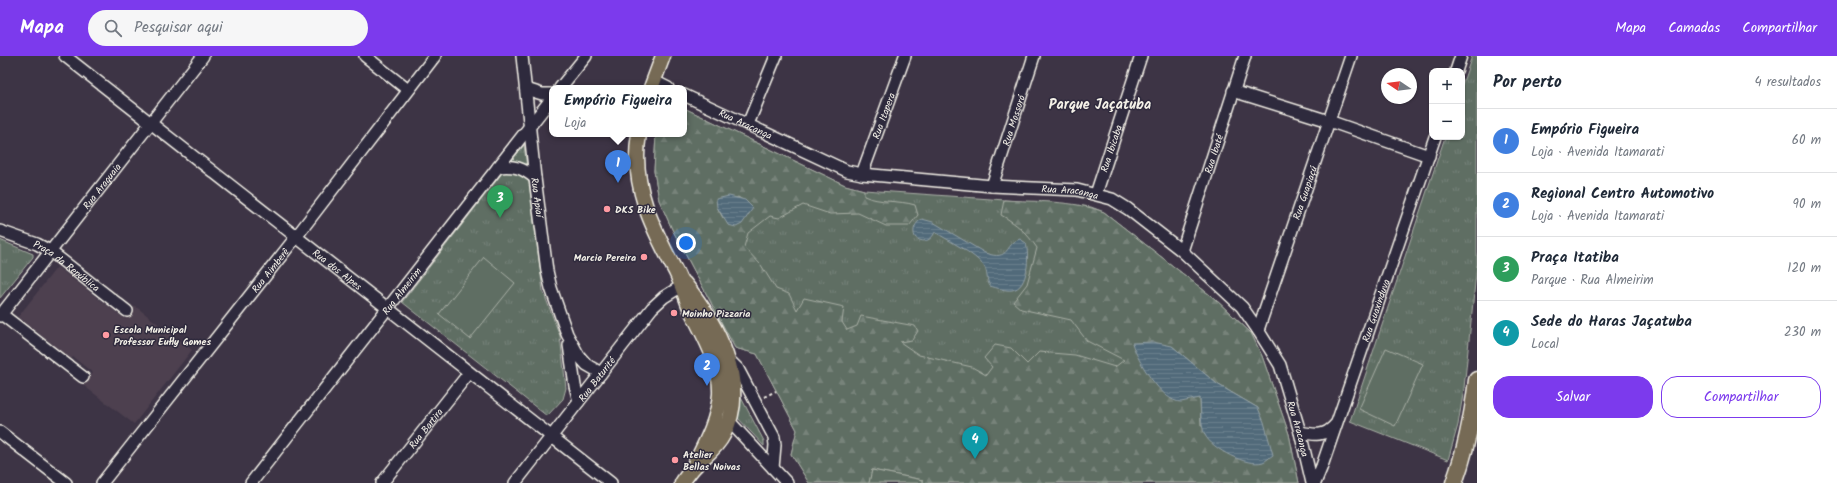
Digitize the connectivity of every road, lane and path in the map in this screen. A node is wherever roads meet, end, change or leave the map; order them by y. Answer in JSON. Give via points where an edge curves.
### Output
{"nodes":[{"id":1,"x":65,"y":56,"type":"edge"},
{"id":2,"x":203,"y":56,"type":"edge"},
{"id":3,"x":365,"y":56,"type":"edge"},
{"id":4,"x":435,"y":56,"type":"edge"},
{"id":5,"x":522,"y":56,"type":"edge"},
{"id":6,"x":586,"y":56,"type":"edge"},
{"id":7,"x":663,"y":56,"type":"edge"},
{"id":8,"x":776,"y":56,"type":"edge"},
{"id":9,"x":905,"y":56,"type":"edge"},
{"id":10,"x":1034,"y":56,"type":"edge"},
{"id":11,"x":1141,"y":56,"type":"edge"},
{"id":12,"x":1245,"y":56,"type":"edge"},
{"id":13,"x":1351,"y":56,"type":"edge"},
{"id":14,"x":1461,"y":56,"type":"edge"},
{"id":15,"x":1457,"y":68,"type":"edge"},
{"id":16,"x":562,"y":85,"type":"edge"},
{"id":17,"x":652,"y":85,"type":"edge"},
{"id":18,"x":526,"y":89,"type":"junction"},
{"id":19,"x":408,"y":90,"type":"junction"},
{"id":20,"x":1234,"y":91,"type":"junction"},
{"id":21,"x":549,"y":94,"type":"edge"},
{"id":22,"x":687,"y":96,"type":"edge"},
{"id":23,"x":549,"y":102,"type":"edge"},
{"id":24,"x":1329,"y":121,"type":"junction"},
{"id":25,"x":151,"y":123,"type":"junction"},
{"id":26,"x":748,"y":124,"type":"junction"},
{"id":27,"x":530,"y":126,"type":"junction"},
{"id":28,"x":639,"y":137,"type":"edge"},
{"id":29,"x":1434,"y":140,"type":"edge"},
{"id":30,"x":1429,"y":156,"type":"junction"},
{"id":31,"x":498,"y":167,"type":"junction"},
{"id":32,"x":862,"y":174,"type":"junction"},
{"id":33,"x":535,"y":178,"type":"junction"},
{"id":34,"x":992,"y":186,"type":"junction"},
{"id":35,"x":1096,"y":194,"type":"junction"},
{"id":36,"x":0,"y":230,"type":"edge"},
{"id":37,"x":296,"y":237,"type":"junction"},
{"id":38,"x":50,"y":251,"type":"junction"},
{"id":39,"x":1182,"y":251,"type":"junction"},
{"id":40,"x":681,"y":281,"type":"junction"},
{"id":41,"x":388,"y":309,"type":"junction"},
{"id":42,"x":128,"y":311,"type":"dead end"},
{"id":43,"x":1,"y":314,"type":"edge"},
{"id":44,"x":1258,"y":330,"type":"junction"},
{"id":45,"x":568,"y":334,"type":"junction"},
{"id":46,"x":728,"y":359,"type":"junction"},
{"id":47,"x":469,"y":373,"type":"junction"},
{"id":48,"x":601,"y":373,"type":"junction"},
{"id":49,"x":83,"y":377,"type":"dead end"},
{"id":50,"x":719,"y":378,"type":"junction"},
{"id":51,"x":1477,"y":380,"type":"edge"},
{"id":52,"x":579,"y":401,"type":"junction"},
{"id":53,"x":729,"y":421,"type":"junction"},
{"id":54,"x":1337,"y":423,"type":"junction"},
{"id":55,"x":0,"y":432,"type":"edge"},
{"id":56,"x":1300,"y":432,"type":"junction"},
{"id":57,"x":551,"y":437,"type":"junction"},
{"id":58,"x":693,"y":468,"type":"junction"},
{"id":59,"x":773,"y":468,"type":"junction"},
{"id":60,"x":66,"y":483,"type":"edge"},
{"id":61,"x":102,"y":483,"type":"edge"},
{"id":62,"x":251,"y":483,"type":"edge"},
{"id":63,"x":382,"y":483,"type":"edge"},
{"id":64,"x":515,"y":483,"type":"edge"},
{"id":65,"x":611,"y":483,"type":"edge"},
{"id":66,"x":682,"y":483,"type":"edge"},
{"id":67,"x":787,"y":483,"type":"edge"},
{"id":68,"x":1312,"y":483,"type":"edge"},
{"id":69,"x":1315,"y":483,"type":"edge"},
{"id":70,"x":1454,"y":483,"type":"edge"}],
"edges":[{"from":1,"to":25,"type":"street","name":"Rua dos Alpes"},
{"from":2,"to":25,"type":"street","name":"Rua Araguaia"},
{"from":3,"to":19,"type":"street"},
{"from":4,"to":19,"type":"street","name":"Rua Aimberê"},
{"from":5,"to":18,"type":"street","name":"Rua Apiaí"},
{"from":6,"to":16,"type":"street"},
{"from":7,"to":17,"type":"main road"},
{"from":8,"to":26,"type":"street"},
{"from":9,"to":32,"type":"street","name":"Rua Itapera"},
{"from":10,"to":34,"type":"street","name":"Rua Mossoró"},
{"from":11,"to":35,"type":"street","name":"Rua Ibicaba"},
{"from":12,"to":20,"type":"street","name":"Rua Ibaté"},
{"from":13,"to":24,"type":"street","name":"Rua Guapiaçú"},
{"from":14,"to":15,"type":"street"},
{"from":18,"to":21,"type":"street"},
{"from":18,"to":27,"type":"street","name":"Rua Apiaí"},
{"from":19,"to":37,"type":"street","name":"Rua Aimberê"},
{"from":20,"to":24,"type":"street"},
{"from":20,"to":39,"type":"street","name":"Rua Ibaté"},
{"from":22,"to":26,"type":"street","name":"Rua Aracanga"},
{"from":23,"to":27,"type":"street","name":"Rua Almeirim"},
{"from":24,"to":30,"type":"street"},
{"from":24,"to":44,"type":"street","name":"Rua Guapiaçú"},
{"from":25,"to":37,"type":"street","name":"Rua dos Alpes"},
{"from":25,"to":38,"type":"street","name":"Rua Araguaia"},
{"from":26,"to":32,"type":"street","name":"Rua Aracanga","via":[[847,171]]},
{"from":27,"to":31,"type":"street","name":"Rua Almeirim"},
{"from":27,"to":33,"type":"street","name":"Rua Apiaí"},
{"from":28,"to":40,"type":"main road","via":[[639,184],[644,204],[649,220]]},
{"from":29,"to":30,"type":"street","name":"Rua Guaxinduva"},
{"from":30,"to":54,"type":"street","name":"Rua Guaxinduva"},
{"from":31,"to":33,"type":"street","via":[[522,168]]},
{"from":31,"to":41,"type":"street","name":"Rua Almeirim"},
{"from":32,"to":34,"type":"street","name":"Rua Aracanga"},
{"from":33,"to":45,"type":"street","name":"Rua Apiaí","via":[[547,271],[555,304]]},
{"from":34,"to":35,"type":"street","name":"Rua Aracanga","via":[[1077,190]]},
{"from":35,"to":39,"type":"street","name":"Rua Aracanga","via":[[1112,199],[1128,209]]},
{"from":36,"to":38,"type":"street","name":"Praça da República"},
{"from":37,"to":41,"type":"street","name":"Rua dos Alpes"},
{"from":37,"to":61,"type":"street","name":"Rua Aimberê"},
{"from":38,"to":42,"type":"street","name":"Praça da República"},
{"from":38,"to":43,"type":"street","name":"Rua Araguaia"},
{"from":39,"to":44,"type":"street","name":"Rua Aracanga","via":[[1242,307]]},
{"from":40,"to":46,"type":"main road","via":[[698,300],[712,323]]},
{"from":40,"to":48,"type":"street","name":"Rua Baturité","via":[[652,308]]},
{"from":40,"to":50,"type":"main road","via":[[689,306],[716,364]]},
{"from":41,"to":47,"type":"street","name":"Rua dos Alpes"},
{"from":41,"to":62,"type":"street","name":"Rua Almeirim"},
{"from":43,"to":49,"type":"street"},
{"from":44,"to":56,"type":"street","name":"Rua Aracanga","via":[[1280,365]]},
{"from":45,"to":48,"type":"street","name":"Rua Apiaí","via":[[583,361]]},
{"from":45,"to":52,"type":"street","name":"Rua Apiaí"},
{"from":46,"to":53,"type":"main road","via":[[733,387]]},
{"from":46,"to":59,"type":"street","via":[[738,369],[774,437],[776,445]]},
{"from":47,"to":57,"type":"street","name":"Rua dos Alpes"},
{"from":47,"to":63,"type":"street","name":"Rua Bartira"},
{"from":48,"to":52,"type":"street","name":"Rua Baturité"},
{"from":50,"to":53,"type":"main road","via":[[724,391],[724,413]]},
{"from":50,"to":58,"type":"main road","via":[[715,420]]},
{"from":51,"to":70,"type":"highway","via":[[1466,444]]},
{"from":52,"to":57,"type":"street","name":"Rua Baturité"},
{"from":53,"to":58,"type":"main road","via":[[716,447]]},
{"from":53,"to":59,"type":"street"},
{"from":54,"to":56,"type":"street","via":[[1326,433],[1314,435]]},
{"from":54,"to":69,"type":"street","name":"Rua Guaxinduva"},
{"from":55,"to":60,"type":"street"},
{"from":56,"to":68,"type":"street","name":"Rua Aracanga"},
{"from":57,"to":64,"type":"street","name":"Rua Baturité"},
{"from":57,"to":65,"type":"street","name":"Rua dos Alpes"},
{"from":58,"to":66,"type":"main road"},
{"from":59,"to":67,"type":"street"}]}
